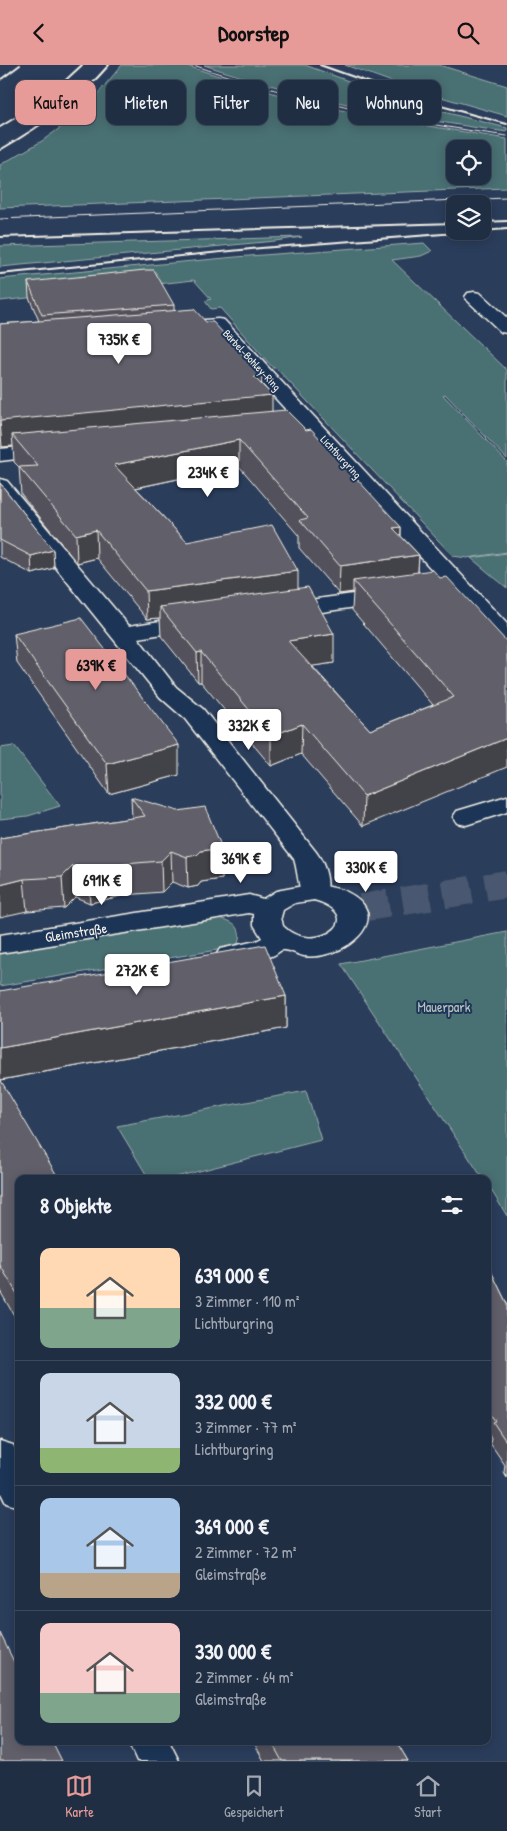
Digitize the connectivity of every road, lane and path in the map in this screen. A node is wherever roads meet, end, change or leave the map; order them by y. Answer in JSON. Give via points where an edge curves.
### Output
{"nodes":[{"id":1,"x":474,"y":297,"type":"dead end"},
{"id":2,"x":159,"y":328,"type":"edge"},
{"id":3,"x":507,"y":329,"type":"edge"},
{"id":4,"x":312,"y":426,"type":"junction"},
{"id":5,"x":284,"y":429,"type":"edge"},
{"id":6,"x":71,"y":448,"type":"edge"},
{"id":7,"x":0,"y":455,"type":"edge"},
{"id":8,"x":0,"y":485,"type":"edge"},
{"id":9,"x":460,"y":586,"type":"junction"},
{"id":10,"x":433,"y":590,"type":"edge"},
{"id":11,"x":405,"y":594,"type":"edge"},
{"id":12,"x":264,"y":613,"type":"edge"},
{"id":13,"x":216,"y":619,"type":"edge"},
{"id":14,"x":123,"y":634,"type":"junction"},
{"id":15,"x":507,"y":638,"type":"edge"},
{"id":16,"x":507,"y":804,"type":"edge"},
{"id":17,"x":466,"y":817,"type":"dead end"},
{"id":18,"x":314,"y":892,"type":"junction"},
{"id":19,"x":270,"y":909,"type":"junction"},
{"id":20,"x":280,"y":939,"type":"junction"},
{"id":21,"x":0,"y":944,"type":"edge"},
{"id":22,"x":204,"y":959,"type":"edge"},
{"id":23,"x":0,"y":1456,"type":"edge"},
{"id":24,"x":15,"y":1484,"type":"edge"},
{"id":25,"x":150,"y":1745,"type":"edge"},
{"id":26,"x":158,"y":1761,"type":"edge"}],
"edges":[{"from":1,"to":3,"type":"street"},
{"from":2,"to":4,"type":"street","name":"Bärbel-Bohley-Ring","via":[[218,323]]},
{"from":4,"to":5,"type":"street","name":"Lichtburgring"},
{"from":4,"to":9,"type":"street","name":"Lichtburgring"},
{"from":6,"to":7,"type":"street"},
{"from":8,"to":14,"type":"street"},
{"from":9,"to":10,"type":"street"},
{"from":9,"to":15,"type":"street","name":"Lichtburgring"},
{"from":11,"to":12,"type":"street"},
{"from":13,"to":14,"type":"street"},
{"from":14,"to":18,"type":"street","via":[[168,692],[194,714],[307,858]]},
{"from":16,"to":17,"type":"street"},
{"from":18,"to":19,"type":"street","via":[[288,896]]},
{"from":18,"to":20,"type":"street","via":[[336,897],[356,909],[353,928],[336,943],[322,947],[292,945]]},
{"from":19,"to":20,"type":"street","via":[[268,925]]},
{"from":19,"to":21,"type":"street","name":"Gleimstraße","via":[[249,905]]},
{"from":20,"to":22,"type":"street","via":[[264,949]]},
{"from":23,"to":24,"type":"street"},
{"from":25,"to":26,"type":"street"}]}
